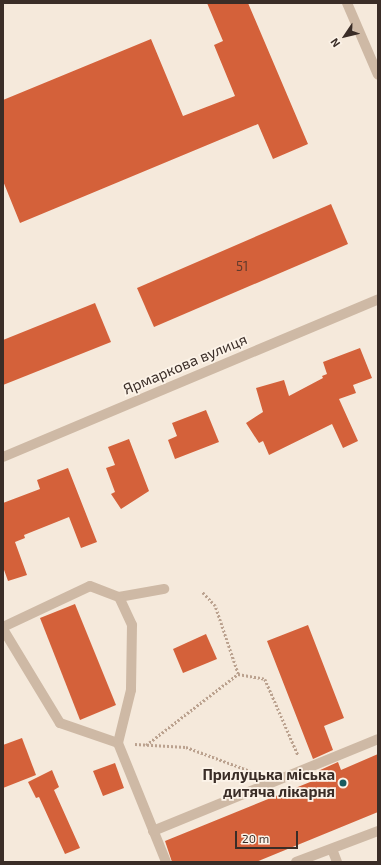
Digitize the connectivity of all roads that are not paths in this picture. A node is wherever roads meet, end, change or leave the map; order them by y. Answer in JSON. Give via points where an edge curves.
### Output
{"nodes":[{"id":1,"x":346,"y":3,"type":"edge"},
{"id":2,"x":378,"y":75,"type":"edge"},
{"id":3,"x":378,"y":299,"type":"edge"},
{"id":4,"x":3,"y":457,"type":"edge"},
{"id":5,"x":164,"y":589,"type":"dead end"},
{"id":6,"x":119,"y":597,"type":"junction"},
{"id":7,"x":3,"y":628,"type":"edge"},
{"id":8,"x":378,"y":739,"type":"edge"},
{"id":9,"x":118,"y":743,"type":"junction"},
{"id":10,"x":153,"y":831,"type":"junction"},
{"id":11,"x":378,"y":831,"type":"edge"},
{"id":12,"x":332,"y":849,"type":"junction"},
{"id":13,"x":166,"y":862,"type":"edge"},
{"id":14,"x":296,"y":862,"type":"edge"},
{"id":15,"x":337,"y":862,"type":"edge"}],
"edges":[{"from":1,"to":2,"type":"street"},
{"from":3,"to":4,"type":"street","name":"Ярмаркова вулиця"},
{"from":5,"to":6,"type":"street"},
{"from":6,"to":7,"type":"street","via":[[90,586]]},
{"from":6,"to":9,"type":"street","via":[[132,625],[130,690]]},
{"from":7,"to":9,"type":"street","via":[[60,723]]},
{"from":8,"to":10,"type":"street"},
{"from":9,"to":10,"type":"street"},
{"from":10,"to":13,"type":"street"},
{"from":11,"to":12,"type":"street"},
{"from":12,"to":14,"type":"street"},
{"from":12,"to":15,"type":"street"}]}
